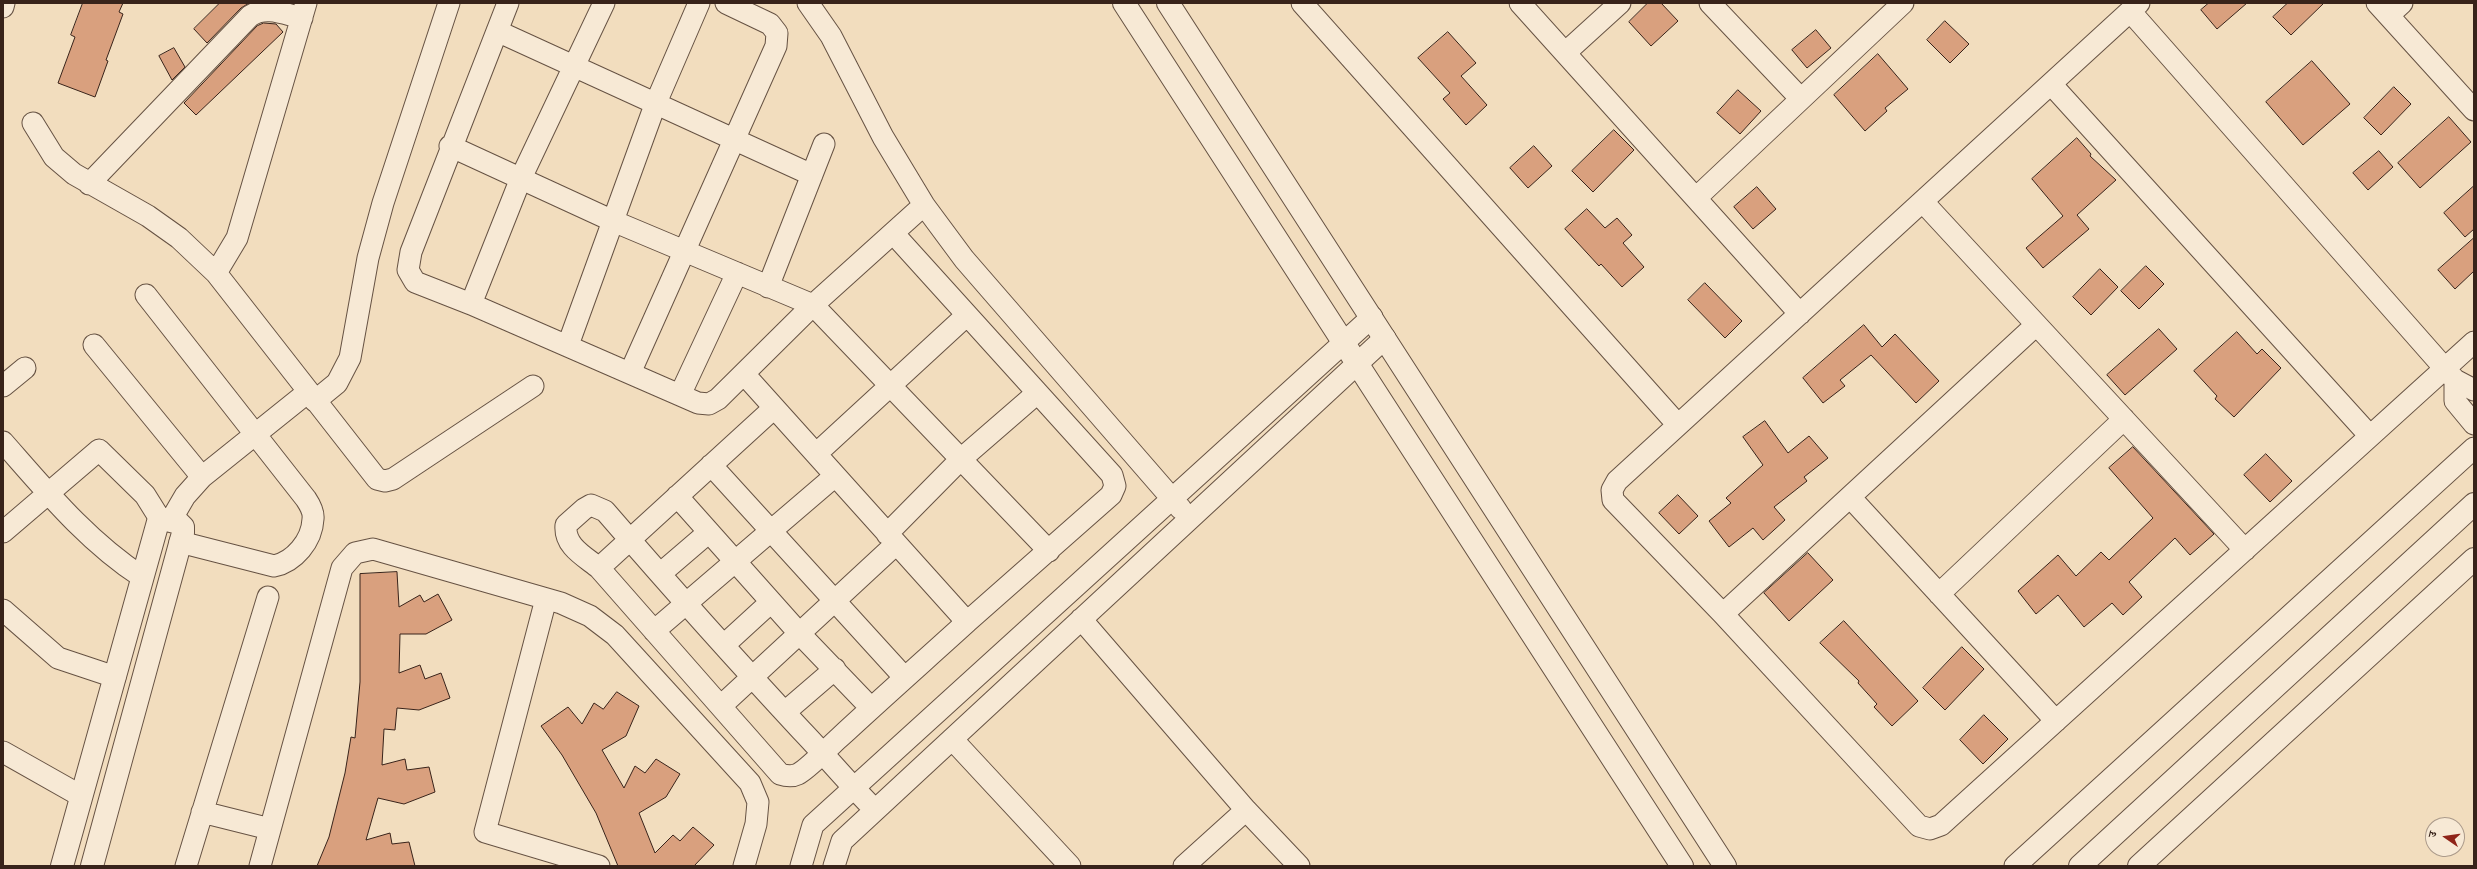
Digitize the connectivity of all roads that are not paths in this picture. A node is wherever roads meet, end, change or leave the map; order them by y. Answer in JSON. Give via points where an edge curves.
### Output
{"nodes":[{"id":1,"x":4,"y":3,"type":"edge"},
{"id":2,"x":449,"y":3,"type":"edge"},
{"id":3,"x":508,"y":3,"type":"edge"},
{"id":4,"x":604,"y":3,"type":"edge"},
{"id":5,"x":699,"y":3,"type":"edge"},
{"id":6,"x":726,"y":3,"type":"edge"},
{"id":7,"x":808,"y":3,"type":"edge"},
{"id":8,"x":1124,"y":3,"type":"edge"},
{"id":9,"x":1168,"y":3,"type":"edge"},
{"id":10,"x":1302,"y":3,"type":"edge"},
{"id":11,"x":1520,"y":3,"type":"edge"},
{"id":12,"x":1620,"y":3,"type":"edge"},
{"id":13,"x":1710,"y":3,"type":"edge"},
{"id":14,"x":1900,"y":4,"type":"edge"},
{"id":15,"x":3,"y":7,"type":"edge"},
{"id":16,"x":2135,"y":7,"type":"edge"},
{"id":17,"x":2389,"y":7,"type":"edge"},
{"id":18,"x":304,"y":11,"type":"edge"},
{"id":19,"x":497,"y":31,"type":"junction"},
{"id":20,"x":1565,"y":53,"type":"junction"},
{"id":21,"x":573,"y":66,"type":"junction"},
{"id":22,"x":2051,"y":84,"type":"junction"},
{"id":23,"x":1801,"y":99,"type":"junction"},
{"id":24,"x":655,"y":105,"type":"junction"},
{"id":25,"x":2474,"y":110,"type":"edge"},
{"id":26,"x":33,"y":123,"type":"dead end"},
{"id":27,"x":735,"y":141,"type":"junction"},
{"id":28,"x":824,"y":144,"type":"dead end"},
{"id":29,"x":450,"y":146,"type":"junction"},
{"id":30,"x":812,"y":175,"type":"junction"},
{"id":31,"x":522,"y":178,"type":"junction"},
{"id":32,"x":89,"y":184,"type":"junction"},
{"id":33,"x":1696,"y":198,"type":"junction"},
{"id":34,"x":1923,"y":202,"type":"junction"},
{"id":35,"x":924,"y":205,"type":"junction"},
{"id":36,"x":613,"y":221,"type":"junction"},
{"id":37,"x":893,"y":233,"type":"junction"},
{"id":38,"x":684,"y":250,"type":"junction"},
{"id":39,"x":216,"y":273,"type":"junction"},
{"id":40,"x":737,"y":274,"type":"junction"},
{"id":41,"x":768,"y":287,"type":"junction"},
{"id":42,"x":146,"y":295,"type":"dead end"},
{"id":43,"x":471,"y":304,"type":"junction"},
{"id":44,"x":813,"y":305,"type":"junction"},
{"id":45,"x":1800,"y":314,"type":"junction"},
{"id":46,"x":967,"y":315,"type":"junction"},
{"id":47,"x":1372,"y":317,"type":"junction"},
{"id":48,"x":2036,"y":324,"type":"junction"},
{"id":49,"x":1385,"y":338,"type":"junction"},
{"id":50,"x":1344,"y":342,"type":"junction"},
{"id":51,"x":2474,"y":342,"type":"edge"},
{"id":52,"x":94,"y":345,"type":"dead end"},
{"id":53,"x":568,"y":345,"type":"junction"},
{"id":54,"x":1357,"y":364,"type":"junction"},
{"id":55,"x":25,"y":368,"type":"dead end"},
{"id":56,"x":630,"y":373,"type":"junction"},
{"id":57,"x":744,"y":374,"type":"junction"},
{"id":58,"x":2450,"y":374,"type":"junction"},
{"id":59,"x":889,"y":385,"type":"junction"},
{"id":60,"x":3,"y":386,"type":"edge"},
{"id":61,"x":533,"y":386,"type":"dead end"},
{"id":62,"x":2474,"y":390,"type":"edge"},
{"id":63,"x":1036,"y":394,"type":"junction"},
{"id":64,"x":680,"y":395,"type":"junction"},
{"id":65,"x":312,"y":396,"type":"junction"},
{"id":66,"x":774,"y":408,"type":"junction"},
{"id":67,"x":2124,"y":419,"type":"junction"},
{"id":68,"x":2474,"y":424,"type":"edge"},
{"id":69,"x":1678,"y":425,"type":"junction"},
{"id":70,"x":255,"y":435,"type":"junction"},
{"id":71,"x":2370,"y":436,"type":"junction"},
{"id":72,"x":3,"y":442,"type":"edge"},
{"id":73,"x":2474,"y":448,"type":"edge"},
{"id":74,"x":816,"y":454,"type":"junction"},
{"id":75,"x":961,"y":459,"type":"junction"},
{"id":76,"x":711,"y":465,"type":"junction"},
{"id":77,"x":835,"y":476,"type":"junction"},
{"id":78,"x":202,"y":477,"type":"junction"},
{"id":79,"x":48,"y":493,"type":"junction"},
{"id":80,"x":677,"y":496,"type":"junction"},
{"id":81,"x":1172,"y":497,"type":"junction"},
{"id":82,"x":1850,"y":497,"type":"junction"},
{"id":83,"x":2474,"y":504,"type":"edge"},
{"id":84,"x":165,"y":520,"type":"junction"},
{"id":85,"x":1189,"y":520,"type":"junction"},
{"id":86,"x":772,"y":530,"type":"junction"},
{"id":87,"x":3,"y":532,"type":"edge"},
{"id":88,"x":709,"y":532,"type":"junction"},
{"id":89,"x":892,"y":539,"type":"junction"},
{"id":90,"x":630,"y":540,"type":"junction"},
{"id":91,"x":180,"y":542,"type":"junction"},
{"id":92,"x":2245,"y":550,"type":"junction"},
{"id":93,"x":1049,"y":551,"type":"junction"},
{"id":94,"x":2474,"y":559,"type":"edge"},
{"id":95,"x":736,"y":561,"type":"junction"},
{"id":96,"x":599,"y":568,"type":"junction"},
{"id":97,"x":660,"y":574,"type":"junction"},
{"id":98,"x":142,"y":577,"type":"junction"},
{"id":99,"x":1939,"y":594,"type":"junction"},
{"id":100,"x":268,"y":597,"type":"dead end"},
{"id":101,"x":546,"y":599,"type":"junction"},
{"id":102,"x":835,"y":600,"type":"junction"},
{"id":103,"x":772,"y":602,"type":"junction"},
{"id":104,"x":686,"y":603,"type":"junction"},
{"id":105,"x":3,"y":610,"type":"edge"},
{"id":106,"x":1724,"y":614,"type":"junction"},
{"id":107,"x":1081,"y":619,"type":"junction"},
{"id":108,"x":966,"y":622,"type":"junction"},
{"id":109,"x":654,"y":631,"type":"junction"},
{"id":110,"x":799,"y":633,"type":"junction"},
{"id":111,"x":724,"y":645,"type":"junction"},
{"id":112,"x":835,"y":669,"type":"junction"},
{"id":113,"x":115,"y":677,"type":"junction"},
{"id":114,"x":752,"y":677,"type":"junction"},
{"id":115,"x":905,"y":678,"type":"junction"},
{"id":116,"x":721,"y":706,"type":"junction"},
{"id":117,"x":871,"y":708,"type":"junction"},
{"id":118,"x":784,"y":712,"type":"junction"},
{"id":119,"x":2056,"y":721,"type":"junction"},
{"id":120,"x":952,"y":739,"type":"junction"},
{"id":121,"x":3,"y":752,"type":"edge"},
{"id":122,"x":823,"y":753,"type":"junction"},
{"id":123,"x":852,"y":788,"type":"junction"},
{"id":124,"x":81,"y":796,"type":"junction"},
{"id":125,"x":875,"y":810,"type":"junction"},
{"id":126,"x":1246,"y":810,"type":"junction"},
{"id":127,"x":202,"y":812,"type":"junction"},
{"id":128,"x":270,"y":829,"type":"junction"},
{"id":129,"x":838,"y":863,"type":"edge"},
{"id":130,"x":62,"y":866,"type":"edge"},
{"id":131,"x":92,"y":866,"type":"edge"},
{"id":132,"x":186,"y":866,"type":"edge"},
{"id":133,"x":260,"y":866,"type":"edge"},
{"id":134,"x":599,"y":866,"type":"edge"},
{"id":135,"x":744,"y":866,"type":"edge"},
{"id":136,"x":801,"y":866,"type":"edge"},
{"id":137,"x":1070,"y":866,"type":"edge"},
{"id":138,"x":1184,"y":866,"type":"edge"},
{"id":139,"x":1299,"y":866,"type":"edge"},
{"id":140,"x":1682,"y":866,"type":"edge"},
{"id":141,"x":1725,"y":866,"type":"edge"},
{"id":142,"x":2015,"y":866,"type":"edge"},
{"id":143,"x":2080,"y":866,"type":"edge"},
{"id":144,"x":2139,"y":866,"type":"edge"}],
"edges":[{"from":1,"to":15,"type":"street"},
{"from":2,"to":65,"type":"street","via":[[383,203],[368,258],[350,358],[337,383]]},
{"from":3,"to":19,"type":"street"},
{"from":4,"to":21,"type":"street"},
{"from":5,"to":24,"type":"street"},
{"from":6,"to":27,"type":"street","via":[[770,24],[777,33],[776,46]]},
{"from":7,"to":35,"type":"street","via":[[831,36],[883,137]]},
{"from":8,"to":50,"type":"street"},
{"from":9,"to":47,"type":"street"},
{"from":10,"to":69,"type":"street"},
{"from":11,"to":20,"type":"street"},
{"from":12,"to":20,"type":"street"},
{"from":13,"to":23,"type":"street"},
{"from":14,"to":23,"type":"street"},
{"from":16,"to":22,"type":"street"},
{"from":16,"to":58,"type":"street"},
{"from":17,"to":25,"type":"street"},
{"from":18,"to":32,"type":"street","via":[[259,10],[250,16]]},
{"from":18,"to":39,"type":"street","via":[[237,238]]},
{"from":19,"to":21,"type":"street"},
{"from":19,"to":29,"type":"street"},
{"from":20,"to":33,"type":"street"},
{"from":21,"to":24,"type":"street"},
{"from":21,"to":31,"type":"street"},
{"from":22,"to":34,"type":"street"},
{"from":22,"to":71,"type":"street"},
{"from":23,"to":33,"type":"street"},
{"from":24,"to":27,"type":"street"},
{"from":24,"to":36,"type":"street"},
{"from":26,"to":32,"type":"street","via":[[54,157]]},
{"from":27,"to":30,"type":"street"},
{"from":27,"to":38,"type":"street"},
{"from":28,"to":30,"type":"street"},
{"from":29,"to":31,"type":"street"},
{"from":29,"to":43,"type":"street","via":[[411,252],[408,270],[415,282]]},
{"from":30,"to":41,"type":"street"},
{"from":31,"to":36,"type":"street"},
{"from":31,"to":43,"type":"street"},
{"from":32,"to":39,"type":"street","via":[[155,220],[179,238]]},
{"from":33,"to":45,"type":"street"},
{"from":34,"to":45,"type":"street"},
{"from":34,"to":48,"type":"street"},
{"from":35,"to":37,"type":"street"},
{"from":35,"to":81,"type":"street","via":[[964,259]]},
{"from":36,"to":38,"type":"street"},
{"from":36,"to":53,"type":"street"},
{"from":37,"to":44,"type":"street"},
{"from":37,"to":46,"type":"street"},
{"from":38,"to":40,"type":"street"},
{"from":38,"to":56,"type":"street"},
{"from":39,"to":65,"type":"street"},
{"from":40,"to":41,"type":"street"},
{"from":40,"to":64,"type":"street"},
{"from":41,"to":44,"type":"street"},
{"from":42,"to":70,"type":"street"},
{"from":43,"to":53,"type":"street"},
{"from":44,"to":57,"type":"street"},
{"from":44,"to":59,"type":"street"},
{"from":45,"to":69,"type":"street"},
{"from":46,"to":59,"type":"street"},
{"from":46,"to":63,"type":"street"},
{"from":47,"to":49,"type":"street"},
{"from":47,"to":50,"type":"street"},
{"from":48,"to":67,"type":"street"},
{"from":48,"to":82,"type":"street"},
{"from":49,"to":54,"type":"street"},
{"from":49,"to":141,"type":"street"},
{"from":50,"to":54,"type":"street"},
{"from":50,"to":81,"type":"street"},
{"from":51,"to":58,"type":"street"},
{"from":52,"to":78,"type":"street"},
{"from":53,"to":56,"type":"street"},
{"from":54,"to":85,"type":"street"},
{"from":54,"to":140,"type":"street"},
{"from":55,"to":60,"type":"street"},
{"from":56,"to":64,"type":"street"},
{"from":57,"to":64,"type":"street","via":[[718,399],[709,404],[698,403]]},
{"from":57,"to":66,"type":"street"},
{"from":58,"to":62,"type":"street"},
{"from":58,"to":68,"type":"street","via":[[2455,401]]},
{"from":58,"to":71,"type":"street"},
{"from":59,"to":74,"type":"street"},
{"from":59,"to":75,"type":"street"},
{"from":61,"to":65,"type":"street","via":[[394,479],[384,481],[371,474]]},
{"from":63,"to":75,"type":"street"},
{"from":63,"to":93,"type":"street","via":[[1112,475],[1115,486],[1111,495]]},
{"from":65,"to":70,"type":"street"},
{"from":66,"to":74,"type":"street"},
{"from":66,"to":76,"type":"street"},
{"from":67,"to":92,"type":"street"},
{"from":67,"to":99,"type":"street"},
{"from":69,"to":106,"type":"street","via":[[1617,480],[1612,490],[1613,500]]},
{"from":70,"to":78,"type":"street"},
{"from":70,"to":91,"type":"street","via":[[311,508],[313,519],[309,535],[296,555],[286,564],[274,566]]},
{"from":71,"to":92,"type":"street"},
{"from":72,"to":79,"type":"street"},
{"from":73,"to":142,"type":"street"},
{"from":74,"to":77,"type":"street"},
{"from":75,"to":89,"type":"street"},
{"from":75,"to":93,"type":"street"},
{"from":76,"to":80,"type":"street"},
{"from":76,"to":86,"type":"street"},
{"from":77,"to":86,"type":"street"},
{"from":77,"to":89,"type":"street"},
{"from":78,"to":84,"type":"street"},
{"from":79,"to":84,"type":"street","via":[[99,450],[145,494]]},
{"from":79,"to":87,"type":"street"},
{"from":79,"to":98,"type":"street","via":[[96,543]]},
{"from":80,"to":88,"type":"street"},
{"from":80,"to":90,"type":"street"},
{"from":81,"to":85,"type":"street"},
{"from":81,"to":123,"type":"street"},
{"from":82,"to":99,"type":"street"},
{"from":82,"to":106,"type":"street"},
{"from":83,"to":143,"type":"street"},
{"from":84,"to":91,"type":"street","via":[[183,527]]},
{"from":84,"to":98,"type":"street"},
{"from":85,"to":107,"type":"street"},
{"from":86,"to":95,"type":"street"},
{"from":86,"to":102,"type":"street"},
{"from":88,"to":95,"type":"street"},
{"from":88,"to":97,"type":"street"},
{"from":89,"to":102,"type":"street"},
{"from":89,"to":108,"type":"street"},
{"from":90,"to":96,"type":"street"},
{"from":90,"to":96,"type":"street","via":[[605,511],[591,505],[566,525],[565,536],[569,543]]},
{"from":90,"to":97,"type":"street"},
{"from":91,"to":131,"type":"street"},
{"from":92,"to":119,"type":"street"},
{"from":93,"to":108,"type":"street"},
{"from":94,"to":144,"type":"street"},
{"from":95,"to":103,"type":"street"},
{"from":95,"to":104,"type":"street"},
{"from":96,"to":109,"type":"street"},
{"from":97,"to":104,"type":"street"},
{"from":98,"to":113,"type":"street"},
{"from":99,"to":119,"type":"street"},
{"from":100,"to":127,"type":"street"},
{"from":101,"to":128,"type":"street","via":[[373,548],[355,553],[342,568]]},
{"from":101,"to":134,"type":"street","via":[[484,832]]},
{"from":101,"to":135,"type":"street","via":[[590,616],[615,635],[750,783],[758,802],[756,824]]},
{"from":102,"to":110,"type":"street"},
{"from":102,"to":115,"type":"street"},
{"from":103,"to":110,"type":"street"},
{"from":103,"to":111,"type":"street"},
{"from":104,"to":109,"type":"street"},
{"from":104,"to":111,"type":"street"},
{"from":105,"to":113,"type":"street","via":[[58,658]]},
{"from":106,"to":119,"type":"street","via":[[1919,826],[1930,829],[1941,825]]},
{"from":107,"to":120,"type":"street"},
{"from":107,"to":126,"type":"street"},
{"from":108,"to":115,"type":"street"},
{"from":109,"to":116,"type":"street"},
{"from":110,"to":112,"type":"street"},
{"from":110,"to":114,"type":"street"},
{"from":111,"to":114,"type":"street"},
{"from":112,"to":117,"type":"street"},
{"from":112,"to":118,"type":"street"},
{"from":113,"to":124,"type":"street"},
{"from":114,"to":116,"type":"street"},
{"from":114,"to":118,"type":"street"},
{"from":115,"to":117,"type":"street"},
{"from":116,"to":122,"type":"street","via":[[780,774],[799,774]]},
{"from":117,"to":122,"type":"street"},
{"from":118,"to":122,"type":"street"},
{"from":120,"to":125,"type":"street"},
{"from":120,"to":137,"type":"street"},
{"from":121,"to":124,"type":"street"},
{"from":122,"to":123,"type":"street"},
{"from":123,"to":125,"type":"street"},
{"from":123,"to":136,"type":"street","via":[[813,825]]},
{"from":124,"to":130,"type":"street"},
{"from":125,"to":129,"type":"street","via":[[842,840]]},
{"from":126,"to":138,"type":"street"},
{"from":126,"to":139,"type":"street"},
{"from":127,"to":128,"type":"street"},
{"from":127,"to":132,"type":"street"},
{"from":128,"to":133,"type":"street"}]}
